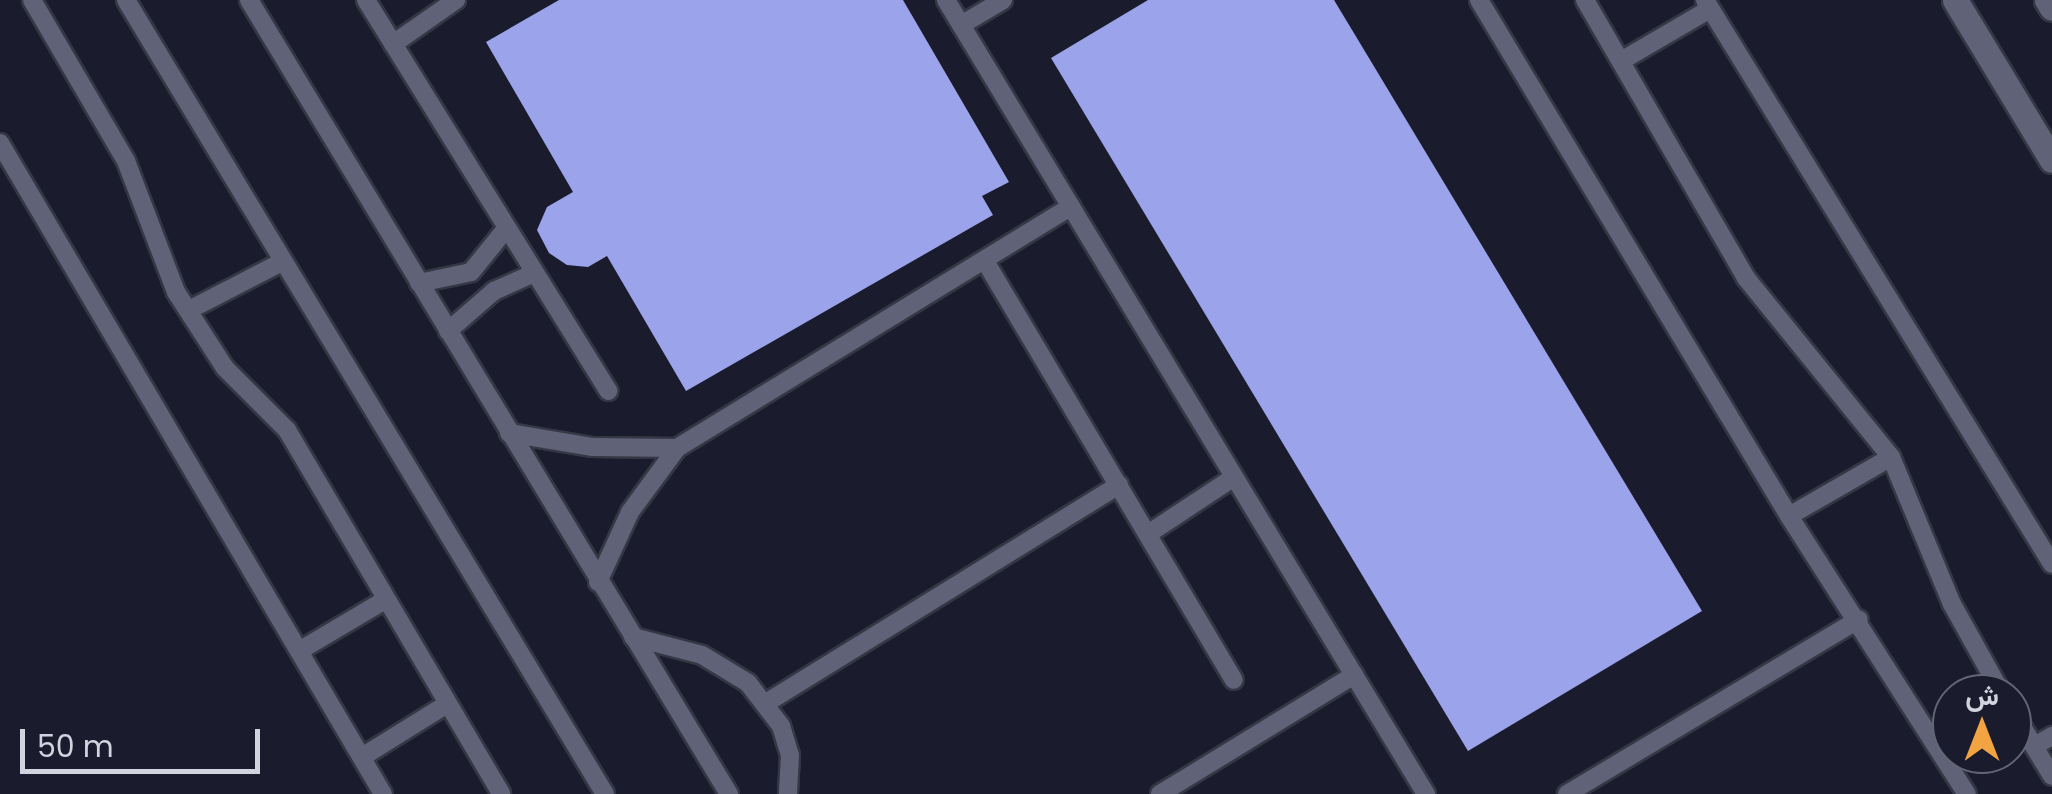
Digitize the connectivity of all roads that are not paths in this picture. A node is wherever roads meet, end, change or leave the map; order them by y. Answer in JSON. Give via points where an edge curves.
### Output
{"nodes":[{"id":1,"x":32,"y":0,"type":"edge"},
{"id":2,"x":126,"y":0,"type":"edge"},
{"id":3,"x":249,"y":0,"type":"edge"},
{"id":4,"x":366,"y":0,"type":"edge"},
{"id":5,"x":456,"y":0,"type":"edge"},
{"id":6,"x":946,"y":0,"type":"edge"},
{"id":7,"x":1003,"y":0,"type":"edge"},
{"id":8,"x":1479,"y":0,"type":"edge"},
{"id":9,"x":1585,"y":0,"type":"edge"},
{"id":10,"x":1955,"y":0,"type":"edge"},
{"id":11,"x":2047,"y":0,"type":"edge"},
{"id":12,"x":1707,"y":4,"type":"edge"},
{"id":13,"x":2052,"y":8,"type":"edge"},
{"id":14,"x":961,"y":25,"type":"junction"},
{"id":15,"x":392,"y":44,"type":"junction"},
{"id":16,"x":1621,"y":62,"type":"junction"},
{"id":17,"x":0,"y":144,"type":"edge"},
{"id":18,"x":2052,"y":160,"type":"edge"},
{"id":19,"x":1071,"y":206,"type":"junction"},
{"id":20,"x":505,"y":230,"type":"junction"},
{"id":21,"x":985,"y":261,"type":"junction"},
{"id":22,"x":282,"y":262,"type":"junction"},
{"id":23,"x":532,"y":274,"type":"junction"},
{"id":24,"x":419,"y":283,"type":"junction"},
{"id":25,"x":190,"y":310,"type":"junction"},
{"id":26,"x":448,"y":331,"type":"junction"},
{"id":27,"x":608,"y":392,"type":"dead end"},
{"id":28,"x":509,"y":433,"type":"junction"},
{"id":29,"x":677,"y":448,"type":"junction"},
{"id":30,"x":1891,"y":456,"type":"junction"},
{"id":31,"x":1234,"y":477,"type":"junction"},
{"id":32,"x":1119,"y":485,"type":"junction"},
{"id":33,"x":1789,"y":516,"type":"junction"},
{"id":34,"x":1148,"y":534,"type":"junction"},
{"id":35,"x":2052,"y":564,"type":"edge"},
{"id":36,"x":598,"y":582,"type":"junction"},
{"id":37,"x":386,"y":600,"type":"junction"},
{"id":38,"x":1859,"y":619,"type":"junction"},
{"id":39,"x":633,"y":637,"type":"junction"},
{"id":40,"x":298,"y":651,"type":"junction"},
{"id":41,"x":1991,"y":674,"type":"edge"},
{"id":42,"x":1354,"y":675,"type":"junction"},
{"id":43,"x":1234,"y":680,"type":"dead end"},
{"id":44,"x":766,"y":703,"type":"junction"},
{"id":45,"x":447,"y":704,"type":"junction"},
{"id":46,"x":2052,"y":736,"type":"edge"},
{"id":47,"x":2032,"y":743,"type":"edge"},
{"id":48,"x":2034,"y":746,"type":"junction"},
{"id":49,"x":362,"y":758,"type":"junction"},
{"id":50,"x":2052,"y":776,"type":"edge"},
{"id":51,"x":384,"y":794,"type":"edge"},
{"id":52,"x":501,"y":794,"type":"edge"},
{"id":53,"x":605,"y":794,"type":"edge"},
{"id":54,"x":730,"y":794,"type":"edge"},
{"id":55,"x":788,"y":794,"type":"edge"},
{"id":56,"x":1160,"y":794,"type":"edge"},
{"id":57,"x":1426,"y":794,"type":"edge"},
{"id":58,"x":1567,"y":794,"type":"edge"},
{"id":59,"x":1967,"y":794,"type":"edge"}],
"edges":[{"from":1,"to":25,"type":"lane","via":[[126,161],[166,272]]},
{"from":2,"to":22,"type":"lane"},
{"from":3,"to":24,"type":"lane"},
{"from":4,"to":15,"type":"lane"},
{"from":5,"to":15,"type":"lane"},
{"from":6,"to":14,"type":"lane"},
{"from":7,"to":14,"type":"lane"},
{"from":8,"to":33,"type":"lane"},
{"from":9,"to":16,"type":"lane"},
{"from":10,"to":18,"type":"street"},
{"from":11,"to":13,"type":"street"},
{"from":12,"to":16,"type":"lane"},
{"from":12,"to":35,"type":"lane"},
{"from":14,"to":19,"type":"lane"},
{"from":15,"to":20,"type":"lane"},
{"from":16,"to":30,"type":"lane","via":[[1756,293]]},
{"from":17,"to":40,"type":"lane"},
{"from":19,"to":21,"type":"lane"},
{"from":19,"to":31,"type":"lane"},
{"from":20,"to":23,"type":"lane"},
{"from":20,"to":24,"type":"lane","via":[[471,272]]},
{"from":21,"to":29,"type":"lane"},
{"from":21,"to":32,"type":"lane"},
{"from":22,"to":25,"type":"lane"},
{"from":22,"to":53,"type":"lane"},
{"from":23,"to":26,"type":"lane","via":[[486,296]]},
{"from":23,"to":27,"type":"lane"},
{"from":24,"to":26,"type":"lane"},
{"from":25,"to":37,"type":"lane","via":[[225,368],[288,430]]},
{"from":26,"to":28,"type":"lane"},
{"from":28,"to":29,"type":"lane","via":[[593,447]]},
{"from":28,"to":36,"type":"lane"},
{"from":29,"to":36,"type":"lane","via":[[630,512]]},
{"from":30,"to":33,"type":"lane"},
{"from":30,"to":41,"type":"lane","via":[[1952,604]]},
{"from":31,"to":34,"type":"lane"},
{"from":31,"to":42,"type":"lane"},
{"from":32,"to":34,"type":"lane"},
{"from":32,"to":44,"type":"lane"},
{"from":33,"to":38,"type":"lane"},
{"from":34,"to":43,"type":"lane"},
{"from":36,"to":39,"type":"lane"},
{"from":37,"to":40,"type":"lane"},
{"from":37,"to":45,"type":"lane"},
{"from":38,"to":58,"type":"lane"},
{"from":38,"to":59,"type":"lane"},
{"from":39,"to":44,"type":"lane","via":[[702,655]]},
{"from":39,"to":54,"type":"lane"},
{"from":40,"to":49,"type":"lane"},
{"from":42,"to":56,"type":"lane"},
{"from":42,"to":57,"type":"lane"},
{"from":44,"to":55,"type":"lane","via":[[790,755]]},
{"from":45,"to":49,"type":"lane"},
{"from":45,"to":52,"type":"lane"},
{"from":46,"to":48,"type":"lane"},
{"from":47,"to":48,"type":"lane"},
{"from":48,"to":50,"type":"lane"},
{"from":49,"to":51,"type":"lane"}]}
